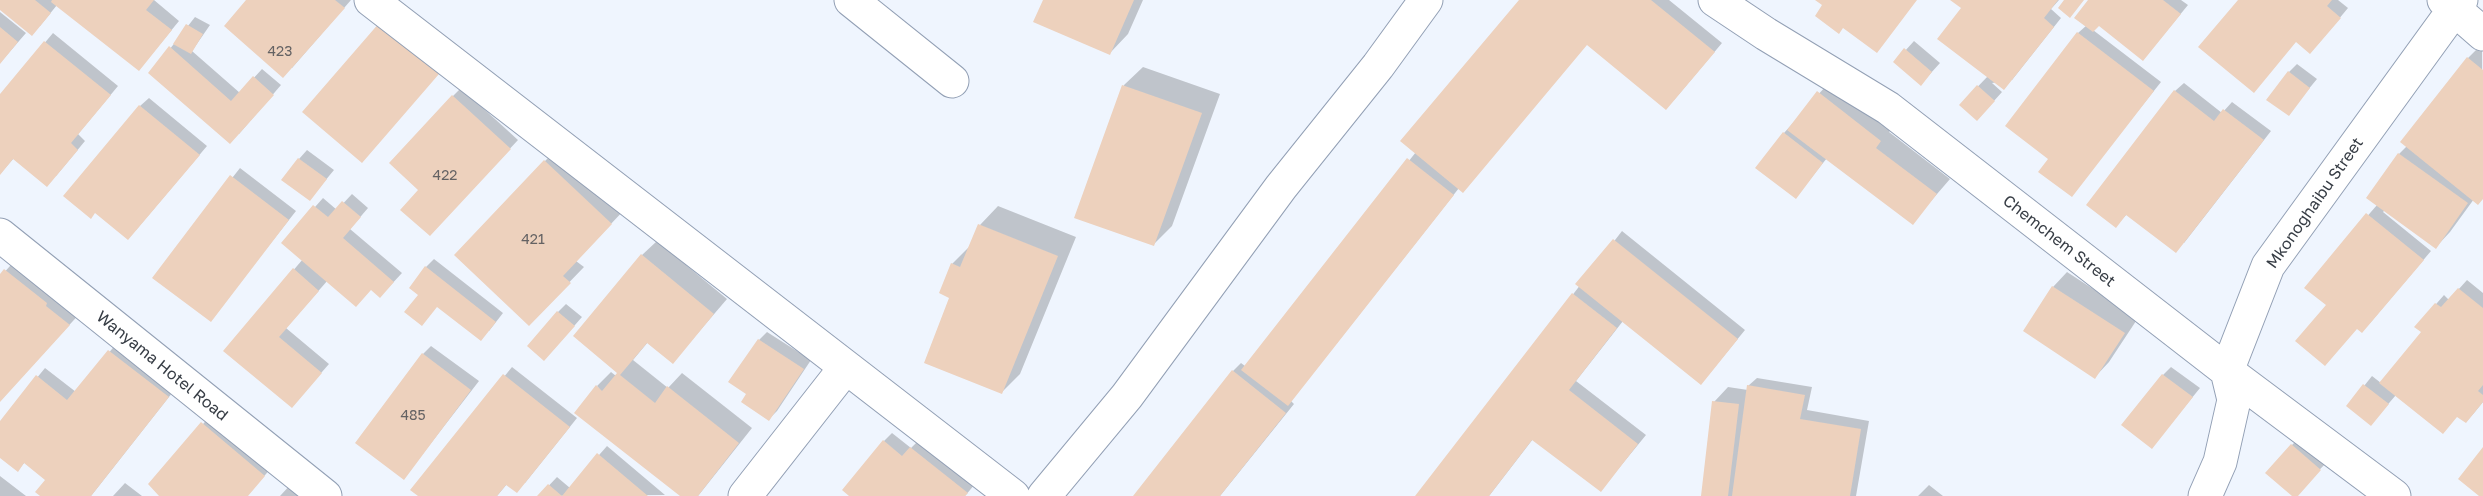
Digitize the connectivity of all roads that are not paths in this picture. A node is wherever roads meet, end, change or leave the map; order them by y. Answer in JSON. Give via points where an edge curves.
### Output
{"nodes":[{"id":1,"x":371,"y":0,"type":"edge"},
{"id":2,"x":851,"y":0,"type":"edge"},
{"id":3,"x":1426,"y":0,"type":"edge"},
{"id":4,"x":1715,"y":0,"type":"edge"},
{"id":5,"x":2453,"y":3,"type":"edge"},
{"id":6,"x":2483,"y":34,"type":"edge"},
{"id":7,"x":952,"y":81,"type":"dead end"},
{"id":8,"x":0,"y":235,"type":"edge"},
{"id":9,"x":846,"y":367,"type":"junction"},
{"id":10,"x":2227,"y":371,"type":"junction"},
{"id":11,"x":325,"y":496,"type":"edge"},
{"id":12,"x":745,"y":496,"type":"edge"},
{"id":13,"x":1013,"y":496,"type":"edge"},
{"id":14,"x":1044,"y":496,"type":"edge"},
{"id":15,"x":2205,"y":496,"type":"edge"},
{"id":16,"x":2394,"y":496,"type":"edge"}],
"edges":[{"from":1,"to":9,"type":"street"},
{"from":2,"to":7,"type":"street"},
{"from":3,"to":14,"type":"street","via":[[1281,187],[1127,396]]},
{"from":4,"to":10,"type":"street","name":"Chemchem Street","via":[[1888,108]]},
{"from":5,"to":6,"type":"street"},
{"from":5,"to":10,"type":"street","name":"Mkonoghaibu Street","via":[[2268,266]]},
{"from":8,"to":11,"type":"street","name":"Wanyama Hotel Road"},
{"from":9,"to":12,"type":"street"},
{"from":9,"to":13,"type":"street"},
{"from":10,"to":15,"type":"street","via":[[2234,400],[2220,462]]},
{"from":10,"to":16,"type":"street","name":"Chemchem Street"}]}
